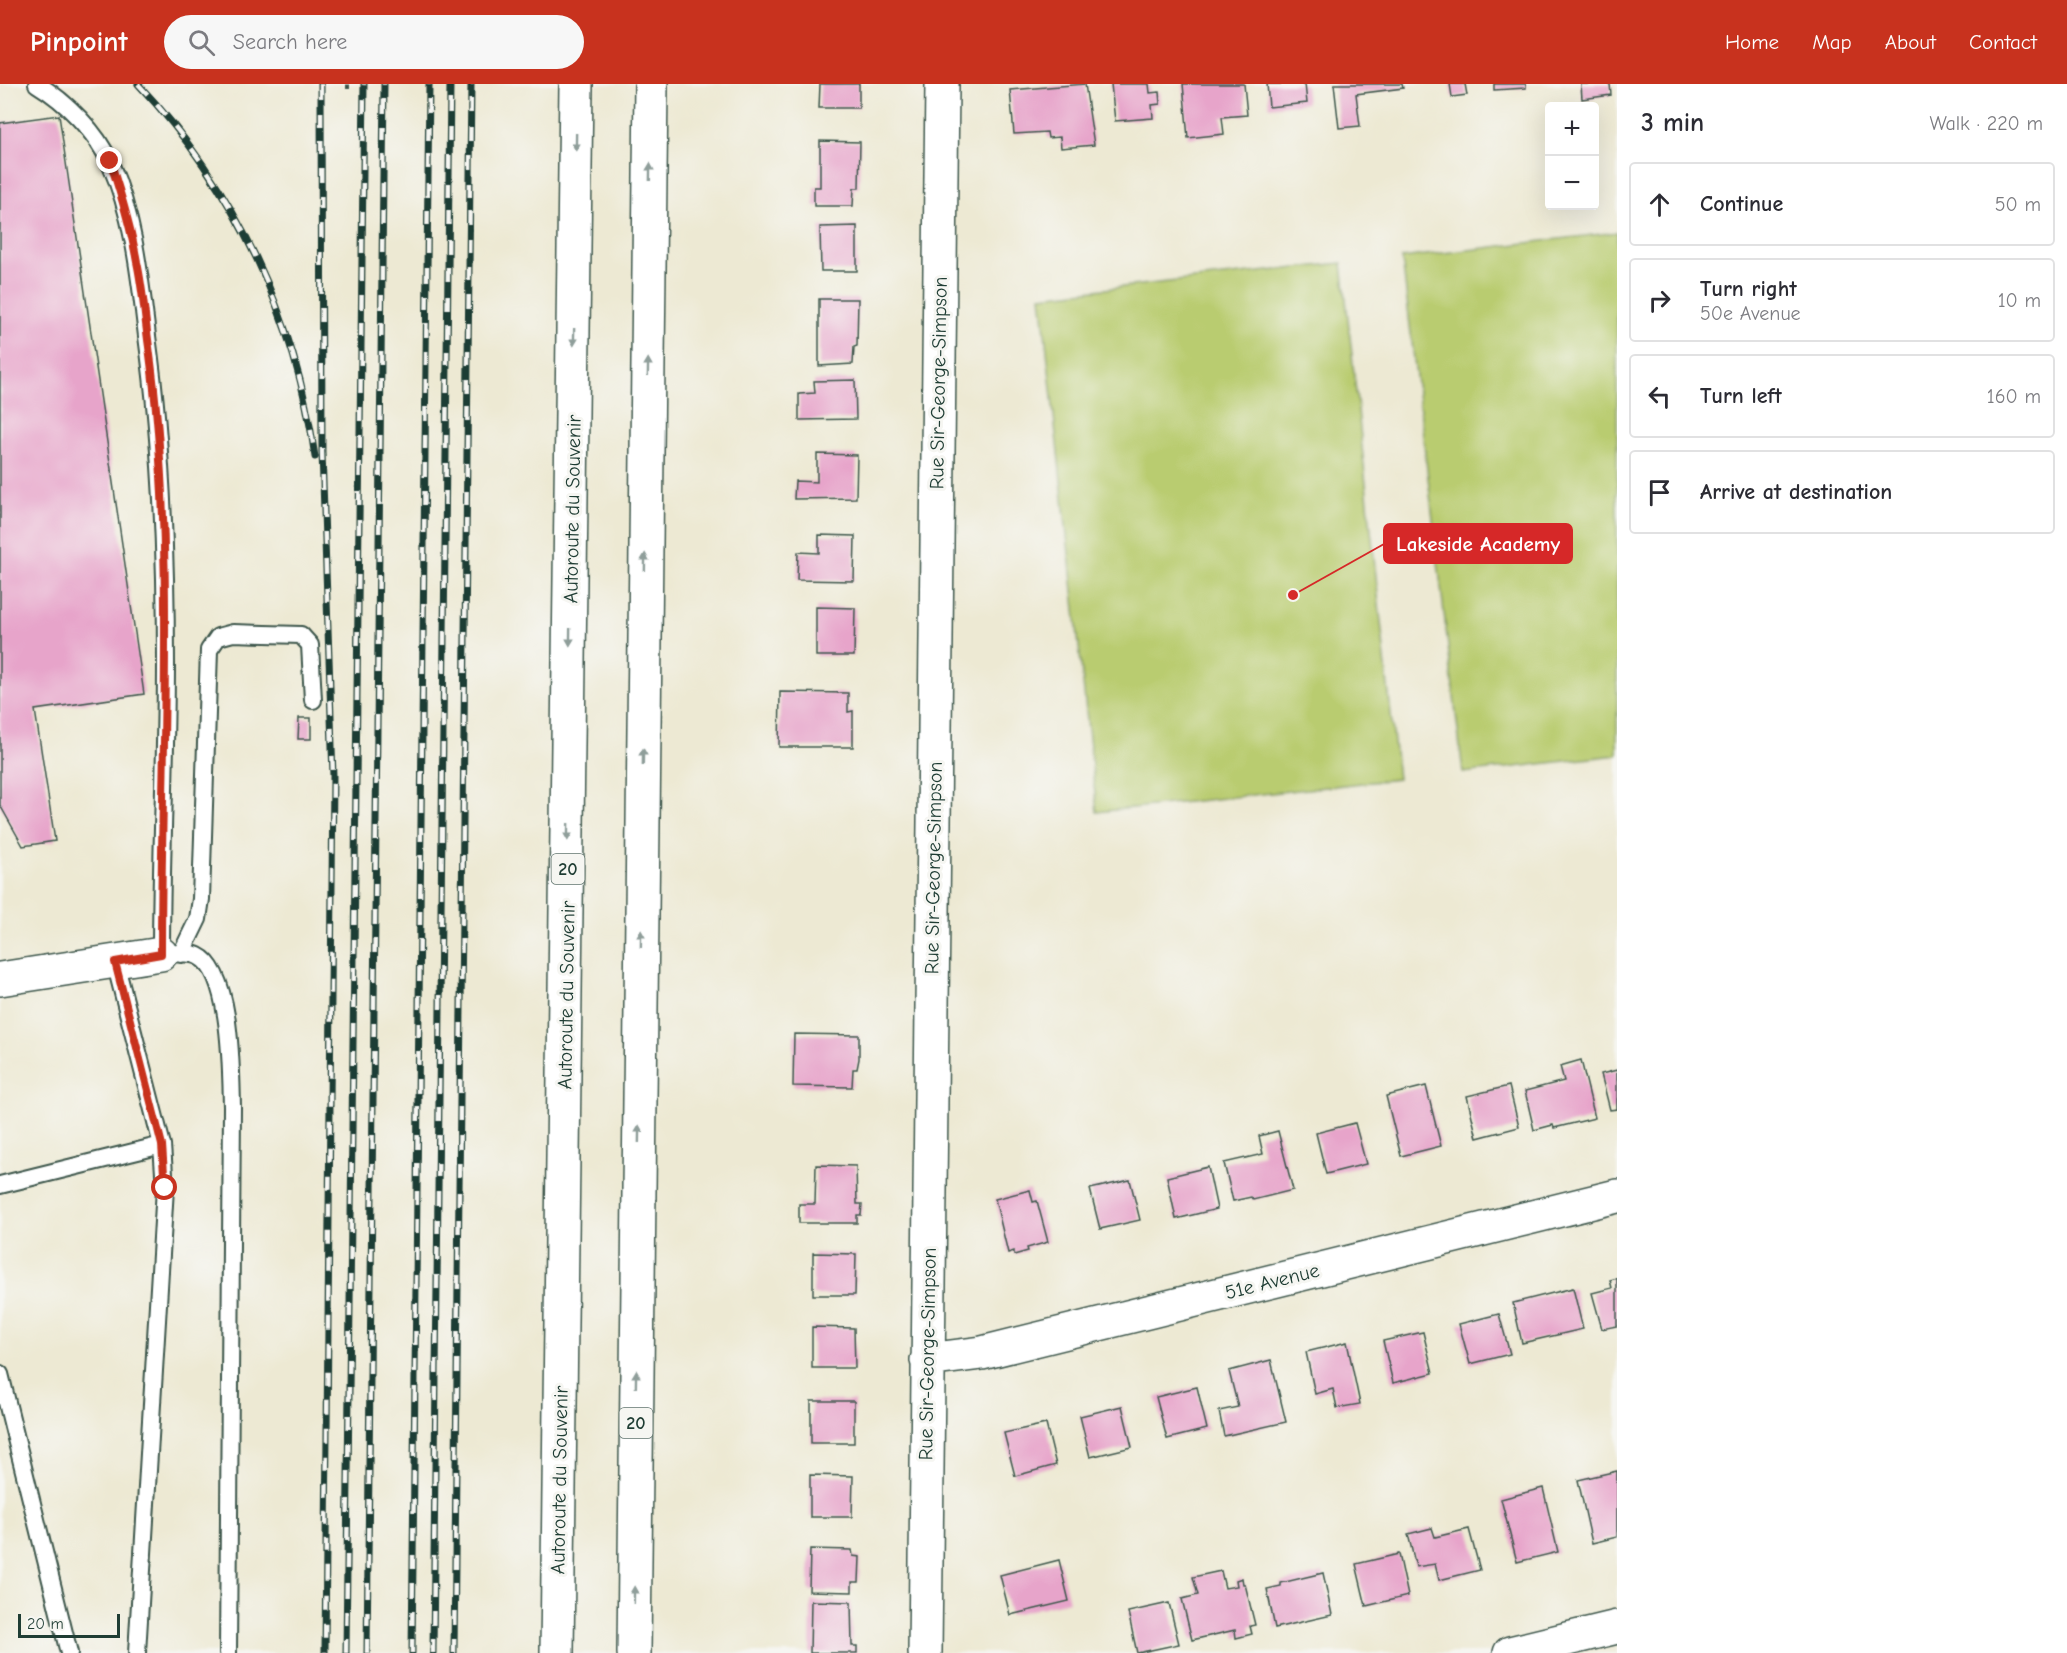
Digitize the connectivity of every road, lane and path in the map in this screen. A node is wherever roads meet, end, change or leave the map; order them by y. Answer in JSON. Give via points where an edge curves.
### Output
{"nodes":[{"id":1,"x":37,"y":84,"type":"edge"},
{"id":2,"x":576,"y":84,"type":"edge"},
{"id":3,"x":651,"y":84,"type":"edge"},
{"id":4,"x":942,"y":84,"type":"edge"},
{"id":5,"x":313,"y":700,"type":"dead end"},
{"id":6,"x":171,"y":954,"type":"junction"},
{"id":7,"x":115,"y":962,"type":"junction"},
{"id":8,"x":0,"y":979,"type":"edge"},
{"id":9,"x":162,"y":1145,"type":"junction"},
{"id":10,"x":0,"y":1185,"type":"edge"},
{"id":11,"x":1617,"y":1196,"type":"edge"},
{"id":12,"x":927,"y":1360,"type":"junction"},
{"id":13,"x":0,"y":1374,"type":"edge"},
{"id":14,"x":1617,"y":1627,"type":"edge"},
{"id":15,"x":69,"y":1653,"type":"edge"},
{"id":16,"x":137,"y":1653,"type":"edge"},
{"id":17,"x":228,"y":1653,"type":"edge"},
{"id":18,"x":557,"y":1653,"type":"edge"},
{"id":19,"x":634,"y":1653,"type":"edge"},
{"id":20,"x":925,"y":1653,"type":"edge"},
{"id":21,"x":1510,"y":1653,"type":"edge"}],
"edges":[{"from":1,"to":6,"type":"lane","via":[[87,127],[110,161],[138,262],[157,419],[164,530]]},
{"from":2,"to":18,"type":"main road","name":"Autoroute du Souvenir","number":"20","one_way":true},
{"from":19,"to":3,"type":"main road","number":"20","one_way":true},
{"from":4,"to":12,"type":"main road","name":"Rue Sir-George-Simpson"},
{"from":5,"to":6,"type":"lane","via":[[310,645],[301,634],[233,633],[218,637],[209,650],[201,899],[192,934]]},
{"from":6,"to":7,"type":"main road"},
{"from":6,"to":17,"type":"lane","via":[[198,956],[211,967],[227,1017],[232,1107]]},
{"from":7,"to":8,"type":"main road"},
{"from":7,"to":9,"type":"lane"},
{"from":9,"to":10,"type":"lane"},
{"from":9,"to":16,"type":"lane","via":[[165,1188]]},
{"from":11,"to":12,"type":"main road","name":"51e Avenue","via":[[982,1353]]},
{"from":12,"to":20,"type":"main road","name":"Rue Sir-George-Simpson"},
{"from":13,"to":15,"type":"lane"},
{"from":14,"to":21,"type":"main road"}]}
